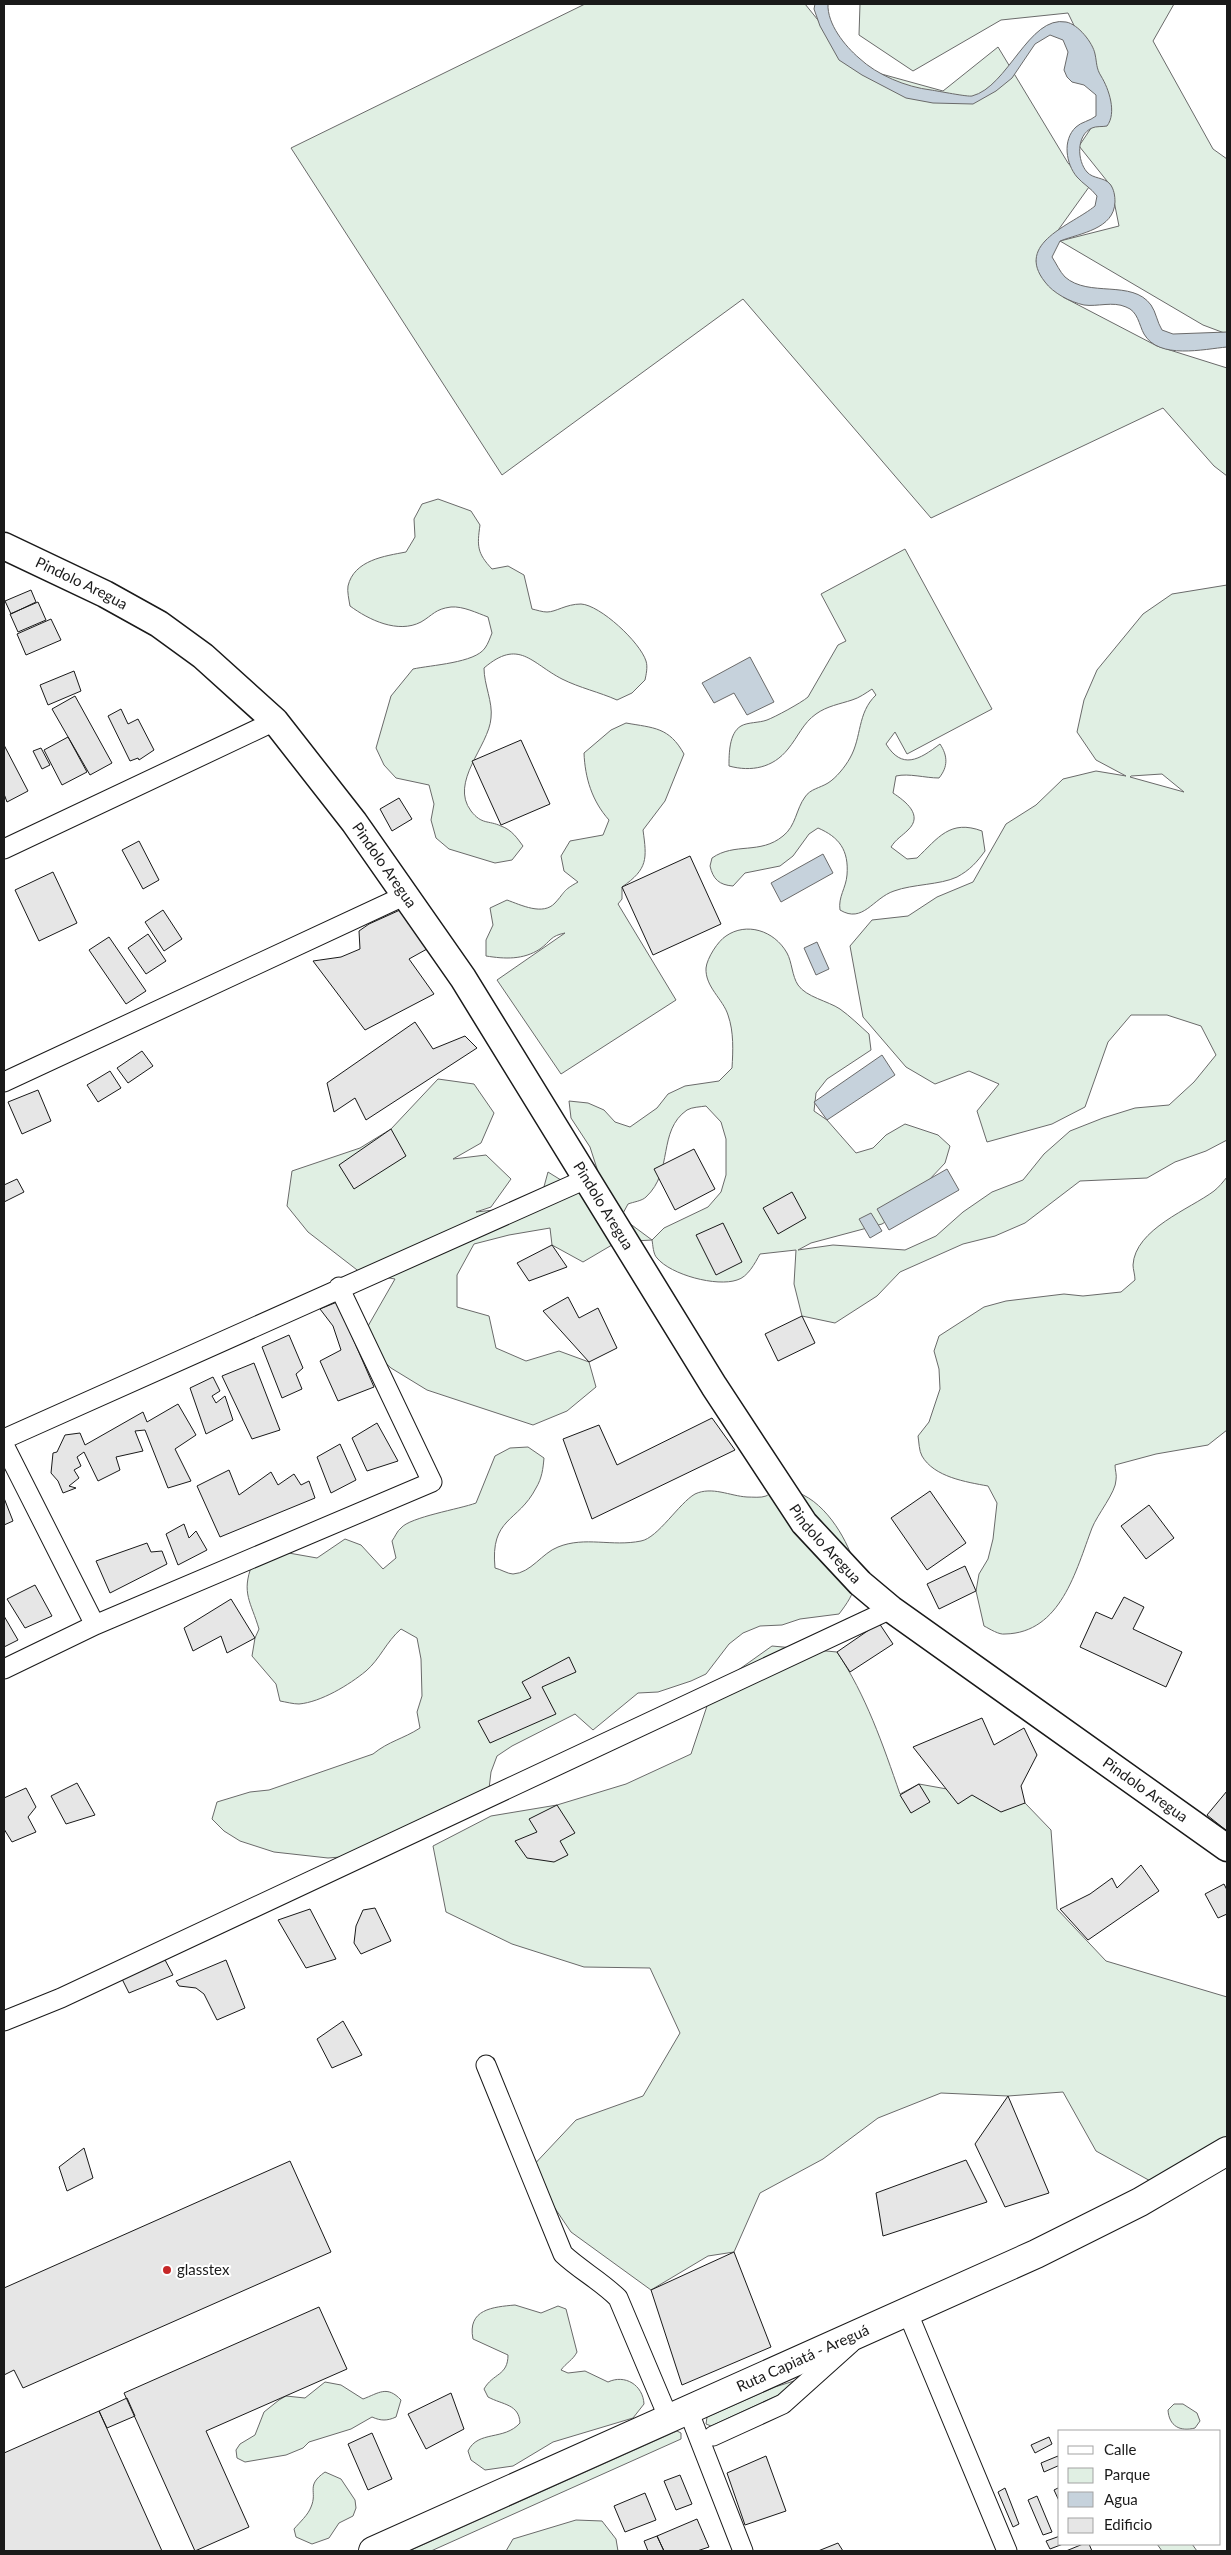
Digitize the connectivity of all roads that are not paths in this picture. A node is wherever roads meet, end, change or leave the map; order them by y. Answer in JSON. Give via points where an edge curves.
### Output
{"nodes":[{"id":1,"x":4,"y":546,"type":"edge"},
{"id":2,"x":275,"y":721,"type":"junction"},
{"id":3,"x":4,"y":849,"type":"edge"},
{"id":4,"x":406,"y":895,"type":"junction"},
{"id":5,"x":4,"y":1082,"type":"edge"},
{"id":6,"x":586,"y":1178,"type":"junction"},
{"id":7,"x":339,"y":1288,"type":"junction"},
{"id":8,"x":4,"y":1439,"type":"edge"},
{"id":9,"x":4,"y":1445,"type":"edge"},
{"id":10,"x":891,"y":1609,"type":"junction"},
{"id":11,"x":95,"y":1625,"type":"junction"},
{"id":12,"x":4,"y":1669,"type":"edge"},
{"id":13,"x":1227,"y":1848,"type":"edge"},
{"id":14,"x":4,"y":2021,"type":"edge"},
{"id":15,"x":486,"y":2065,"type":"dead end"},
{"id":16,"x":1227,"y":2151,"type":"edge"},
{"id":17,"x":907,"y":2311,"type":"junction"},
{"id":18,"x":865,"y":2330,"type":"junction"},
{"id":19,"x":679,"y":2414,"type":"junction"},
{"id":20,"x":713,"y":2436,"type":"dead end"},
{"id":21,"x":373,"y":2551,"type":"edge"},
{"id":22,"x":743,"y":2551,"type":"edge"},
{"id":23,"x":1007,"y":2551,"type":"edge"}],
"edges":[{"from":1,"to":2,"type":"main road","name":"Pindolo Aregua","via":[[105,594],[159,624],[204,656]]},
{"from":2,"to":3,"type":"street"},
{"from":2,"to":4,"type":"main road","name":"Pindolo Aregua"},
{"from":4,"to":5,"type":"street"},
{"from":4,"to":6,"type":"main road","name":"Pindolo Aregua","via":[[463,978]]},
{"from":6,"to":7,"type":"street"},
{"from":6,"to":10,"type":"main road","name":"Pindolo Aregua","via":[[714,1386],[804,1523],[860,1583]]},
{"from":7,"to":8,"type":"street"},
{"from":7,"to":11,"type":"street","via":[[432,1482]]},
{"from":9,"to":11,"type":"street"},
{"from":10,"to":13,"type":"main road","name":"Pindolo Aregua"},
{"from":10,"to":14,"type":"street","via":[[79,1989]]},
{"from":11,"to":12,"type":"street"},
{"from":15,"to":19,"type":"street","via":[[563,2254],[581,2271],[606,2285],[618,2298]]},
{"from":16,"to":17,"type":"main road","name":"Ruta Capiatá - Areguá","via":[[1074,2237]]},
{"from":17,"to":18,"type":"main road","name":"Ruta Capiatá - Areguá"},
{"from":17,"to":23,"type":"street"},
{"from":18,"to":19,"type":"main road","name":"Ruta Capiatá - Areguá"},
{"from":18,"to":20,"type":"street","via":[[783,2404]]},
{"from":19,"to":21,"type":"main road","name":"Ruta Capiatá - Areguá"},
{"from":19,"to":22,"type":"street"}]}
